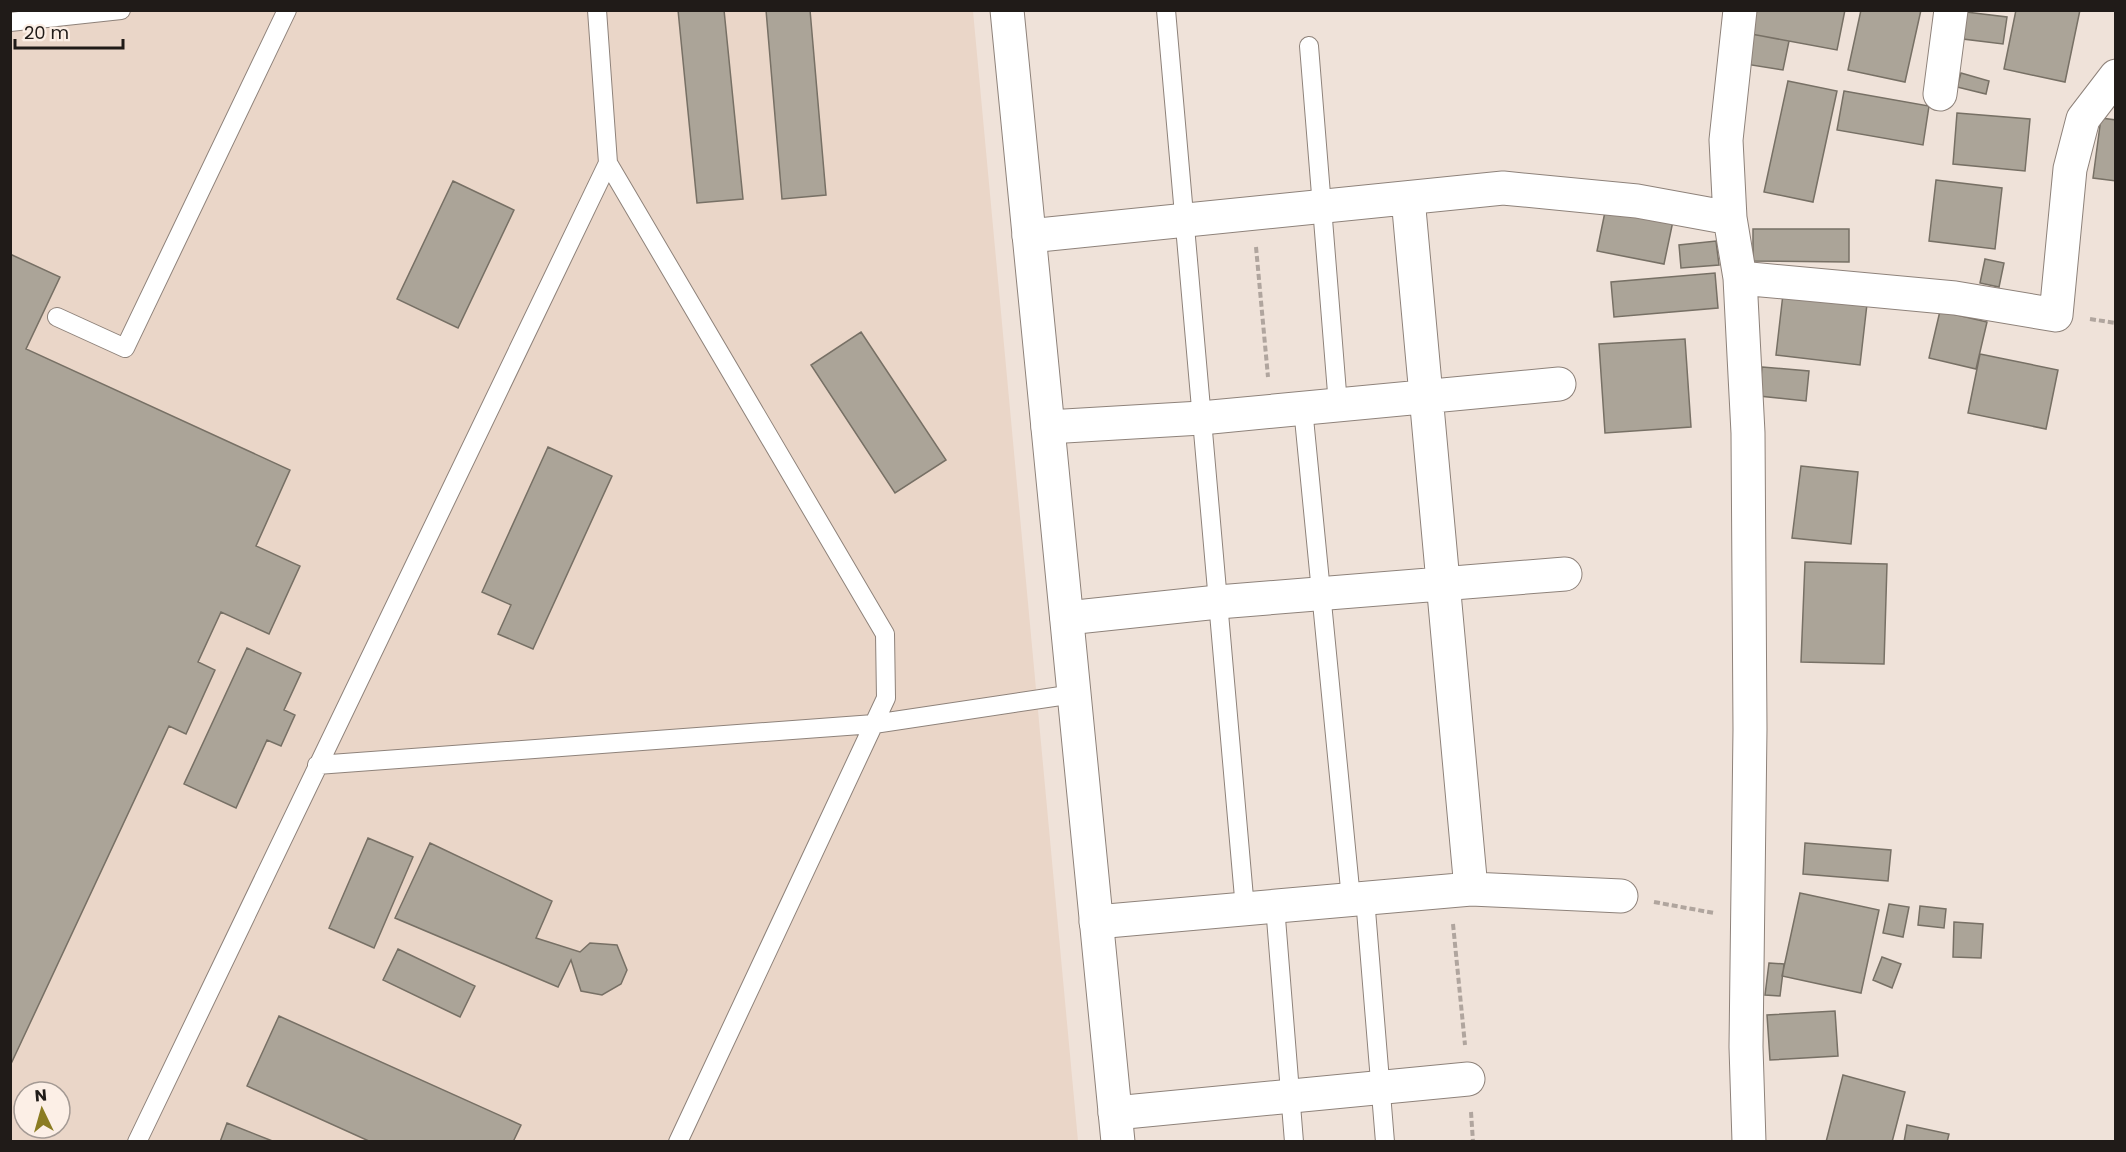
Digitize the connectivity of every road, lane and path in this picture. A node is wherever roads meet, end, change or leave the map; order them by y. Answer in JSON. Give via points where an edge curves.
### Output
{"nodes":[{"id":1,"x":121,"y":10,"type":"edge"},
{"id":2,"x":287,"y":10,"type":"edge"},
{"id":3,"x":597,"y":10,"type":"edge"},
{"id":4,"x":1007,"y":10,"type":"edge"},
{"id":5,"x":1166,"y":10,"type":"edge"},
{"id":6,"x":1740,"y":10,"type":"edge"},
{"id":7,"x":1951,"y":10,"type":"edge"},
{"id":8,"x":10,"y":22,"type":"edge"},
{"id":9,"x":1310,"y":46,"type":"dead end"},
{"id":10,"x":2115,"y":76,"type":"edge"},
{"id":11,"x":1941,"y":94,"type":"dead end"},
{"id":12,"x":608,"y":162,"type":"junction"},
{"id":13,"x":1407,"y":198,"type":"junction"},
{"id":14,"x":1321,"y":207,"type":"junction"},
{"id":15,"x":1253,"y":214,"type":"junction"},
{"id":16,"x":1730,"y":218,"type":"junction"},
{"id":17,"x":1184,"y":221,"type":"junction"},
{"id":18,"x":1029,"y":236,"type":"junction"},
{"id":19,"x":1740,"y":278,"type":"junction"},
{"id":20,"x":57,"y":317,"type":"dead end"},
{"id":21,"x":1560,"y":384,"type":"dead end"},
{"id":22,"x":1426,"y":397,"type":"junction"},
{"id":23,"x":1338,"y":405,"type":"junction"},
{"id":24,"x":1287,"y":409,"type":"junction"},
{"id":25,"x":1201,"y":417,"type":"junction"},
{"id":26,"x":1048,"y":427,"type":"junction"},
{"id":27,"x":1564,"y":574,"type":"dead end"},
{"id":28,"x":1443,"y":585,"type":"junction"},
{"id":29,"x":1320,"y":593,"type":"junction"},
{"id":30,"x":1218,"y":602,"type":"junction"},
{"id":31,"x":1067,"y":618,"type":"junction"},
{"id":32,"x":1074,"y":694,"type":"junction"},
{"id":33,"x":874,"y":724,"type":"junction"},
{"id":34,"x":317,"y":765,"type":"junction"},
{"id":35,"x":1461,"y":890,"type":"junction"},
{"id":36,"x":1621,"y":896,"type":"joint"},
{"id":37,"x":1358,"y":899,"type":"junction"},
{"id":38,"x":1260,"y":907,"type":"junction"},
{"id":39,"x":1748,"y":918,"type":"junction"},
{"id":40,"x":1096,"y":922,"type":"junction"},
{"id":41,"x":1468,"y":1079,"type":"junction"},
{"id":42,"x":1381,"y":1087,"type":"junction"},
{"id":43,"x":1290,"y":1096,"type":"junction"},
{"id":44,"x":1116,"y":1127,"type":"edge"},
{"id":45,"x":137,"y":1142,"type":"edge"},
{"id":46,"x":678,"y":1142,"type":"edge"},
{"id":47,"x":1294,"y":1142,"type":"edge"},
{"id":48,"x":1385,"y":1142,"type":"edge"},
{"id":49,"x":1473,"y":1142,"type":"edge"},
{"id":50,"x":1749,"y":1142,"type":"edge"}],
"edges":[{"from":1,"to":8,"type":"lane"},
{"from":2,"to":20,"type":"lane","via":[[125,348]]},
{"from":3,"to":12,"type":"lane"},
{"from":4,"to":18,"type":"street"},
{"from":5,"to":17,"type":"lane"},
{"from":6,"to":16,"type":"street","via":[[1726,140]]},
{"from":7,"to":11,"type":"street"},
{"from":9,"to":14,"type":"lane"},
{"from":10,"to":19,"type":"street","via":[[2083,119],[2070,169],[2056,315],[1955,298]]},
{"from":12,"to":33,"type":"lane","via":[[885,634],[886,698]]},
{"from":12,"to":34,"type":"lane"},
{"from":13,"to":14,"type":"street"},
{"from":13,"to":16,"type":"street","via":[[1503,188],[1637,201]]},
{"from":13,"to":22,"type":"street"},
{"from":14,"to":15,"type":"street"},
{"from":14,"to":23,"type":"lane"},
{"from":15,"to":17,"type":"street"},
{"from":15,"to":24,"type":"path"},
{"from":16,"to":19,"type":"street"},
{"from":17,"to":18,"type":"street"},
{"from":17,"to":25,"type":"lane"},
{"from":18,"to":26,"type":"street"},
{"from":19,"to":39,"type":"street","via":[[1748,444]]},
{"from":21,"to":22,"type":"street"},
{"from":22,"to":23,"type":"street"},
{"from":22,"to":28,"type":"street"},
{"from":23,"to":24,"type":"street"},
{"from":24,"to":25,"type":"street"},
{"from":24,"to":29,"type":"lane"},
{"from":25,"to":26,"type":"street"},
{"from":25,"to":30,"type":"lane"},
{"from":26,"to":31,"type":"street"},
{"from":27,"to":28,"type":"street"},
{"from":28,"to":29,"type":"street"},
{"from":28,"to":35,"type":"street"},
{"from":29,"to":30,"type":"street"},
{"from":29,"to":37,"type":"lane"},
{"from":30,"to":31,"type":"street"},
{"from":30,"to":38,"type":"lane"},
{"from":31,"to":32,"type":"street"},
{"from":32,"to":33,"type":"lane"},
{"from":32,"to":40,"type":"street"},
{"from":33,"to":34,"type":"lane"},
{"from":33,"to":46,"type":"lane"},
{"from":34,"to":45,"type":"lane"},
{"from":35,"to":36,"type":"street"},
{"from":35,"to":37,"type":"street"},
{"from":35,"to":41,"type":"path"},
{"from":36,"to":39,"type":"path"},
{"from":37,"to":38,"type":"street"},
{"from":37,"to":42,"type":"lane"},
{"from":38,"to":40,"type":"street"},
{"from":38,"to":43,"type":"lane"},
{"from":39,"to":50,"type":"street"},
{"from":40,"to":44,"type":"street"},
{"from":41,"to":42,"type":"street"},
{"from":41,"to":49,"type":"path"},
{"from":42,"to":43,"type":"street"},
{"from":42,"to":48,"type":"lane"},
{"from":43,"to":44,"type":"street"},
{"from":43,"to":47,"type":"lane"}]}
